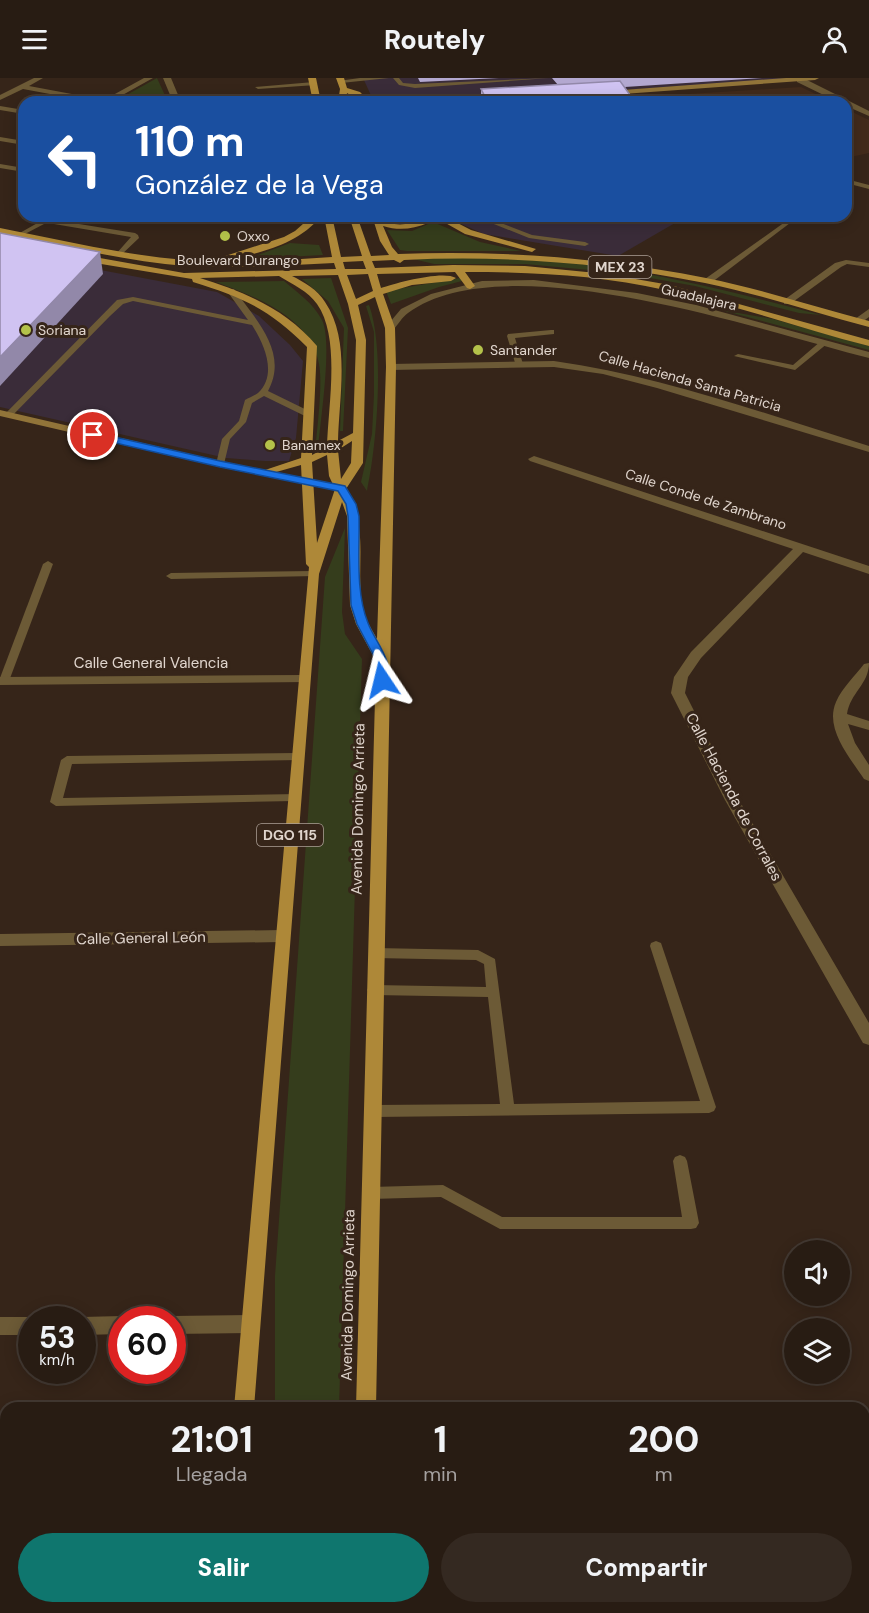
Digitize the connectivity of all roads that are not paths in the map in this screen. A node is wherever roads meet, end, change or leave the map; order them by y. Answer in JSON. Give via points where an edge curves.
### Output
{"nodes":[{"id":1,"x":39,"y":78,"type":"edge"},
{"id":2,"x":149,"y":78,"type":"edge"},
{"id":3,"x":166,"y":78,"type":"edge"},
{"id":4,"x":386,"y":78,"type":"edge"},
{"id":5,"x":396,"y":78,"type":"edge"},
{"id":6,"x":547,"y":78,"type":"edge"},
{"id":7,"x":815,"y":78,"type":"edge"},
{"id":8,"x":340,"y":79,"type":"edge"},
{"id":9,"x":800,"y":80,"type":"junction"},
{"id":10,"x":314,"y":83,"type":"edge"},
{"id":11,"x":22,"y":87,"type":"junction"},
{"id":12,"x":258,"y":87,"type":"dead end"},
{"id":13,"x":554,"y":87,"type":"edge"},
{"id":14,"x":344,"y":89,"type":"junction"},
{"id":15,"x":598,"y":94,"type":"edge"},
{"id":16,"x":72,"y":96,"type":"edge"},
{"id":17,"x":116,"y":96,"type":"edge"},
{"id":18,"x":174,"y":96,"type":"edge"},
{"id":19,"x":324,"y":96,"type":"edge"},
{"id":20,"x":343,"y":96,"type":"edge"},
{"id":21,"x":359,"y":96,"type":"edge"},
{"id":22,"x":833,"y":96,"type":"edge"},
{"id":23,"x":0,"y":98,"type":"edge"},
{"id":24,"x":852,"y":106,"type":"edge"},
{"id":25,"x":0,"y":108,"type":"edge"},
{"id":26,"x":18,"y":111,"type":"edge"},
{"id":27,"x":869,"y":114,"type":"edge"},
{"id":28,"x":0,"y":139,"type":"edge"},
{"id":29,"x":18,"y":142,"type":"edge"},
{"id":30,"x":0,"y":166,"type":"edge"},
{"id":31,"x":18,"y":170,"type":"edge"},
{"id":32,"x":852,"y":183,"type":"edge"},
{"id":33,"x":869,"y":187,"type":"edge"},
{"id":34,"x":312,"y":222,"type":"edge"},
{"id":35,"x":329,"y":222,"type":"edge"},
{"id":36,"x":355,"y":222,"type":"edge"},
{"id":37,"x":379,"y":222,"type":"edge"},
{"id":38,"x":384,"y":222,"type":"edge"},
{"id":39,"x":422,"y":222,"type":"edge"},
{"id":40,"x":449,"y":222,"type":"edge"},
{"id":41,"x":493,"y":222,"type":"edge"},
{"id":42,"x":787,"y":223,"type":"dead end"},
{"id":43,"x":515,"y":224,"type":"dead end"},
{"id":44,"x":0,"y":231,"type":"edge"},
{"id":45,"x":520,"y":232,"type":"junction"},
{"id":46,"x":21,"y":234,"type":"junction"},
{"id":47,"x":531,"y":237,"type":"junction"},
{"id":48,"x":585,"y":244,"type":"dead end"},
{"id":49,"x":533,"y":249,"type":"junction"},
{"id":50,"x":120,"y":254,"type":"junction"},
{"id":51,"x":394,"y":256,"type":"junction"},
{"id":52,"x":78,"y":257,"type":"edge"},
{"id":53,"x":366,"y":257,"type":"junction"},
{"id":54,"x":186,"y":263,"type":"junction"},
{"id":55,"x":247,"y":264,"type":"junction"},
{"id":56,"x":869,"y":265,"type":"edge"},
{"id":57,"x":339,"y":266,"type":"junction"},
{"id":58,"x":458,"y":268,"type":"junction"},
{"id":59,"x":647,"y":270,"type":"junction"},
{"id":60,"x":370,"y":271,"type":"junction"},
{"id":61,"x":282,"y":274,"type":"junction"},
{"id":62,"x":184,"y":276,"type":"junction"},
{"id":63,"x":708,"y":281,"type":"junction"},
{"id":64,"x":467,"y":282,"type":"junction"},
{"id":65,"x":378,"y":290,"type":"junction"},
{"id":66,"x":231,"y":291,"type":"junction"},
{"id":67,"x":711,"y":301,"type":"junction"},
{"id":68,"x":787,"y":302,"type":"junction"},
{"id":69,"x":353,"y":304,"type":"junction"},
{"id":70,"x":696,"y":308,"type":"junction"},
{"id":71,"x":869,"y":312,"type":"edge"},
{"id":72,"x":780,"y":319,"type":"junction"},
{"id":73,"x":254,"y":323,"type":"junction"},
{"id":74,"x":864,"y":323,"type":"edge"},
{"id":75,"x":390,"y":328,"type":"junction"},
{"id":76,"x":551,"y":332,"type":"dead end"},
{"id":77,"x":824,"y":343,"type":"junction"},
{"id":78,"x":869,"y":343,"type":"edge"},
{"id":79,"x":869,"y":355,"type":"edge"},
{"id":80,"x":738,"y":356,"type":"dead end"},
{"id":81,"x":519,"y":364,"type":"junction"},
{"id":82,"x":391,"y":367,"type":"junction"},
{"id":83,"x":263,"y":392,"type":"junction"},
{"id":84,"x":4,"y":414,"type":"edge"},
{"id":85,"x":310,"y":415,"type":"junction"},
{"id":86,"x":358,"y":434,"type":"junction"},
{"id":87,"x":869,"y":449,"type":"edge"},
{"id":88,"x":331,"y":450,"type":"junction"},
{"id":89,"x":534,"y":459,"type":"dead end"},
{"id":90,"x":306,"y":461,"type":"junction"},
{"id":91,"x":220,"y":464,"type":"junction"},
{"id":92,"x":262,"y":473,"type":"junction"},
{"id":93,"x":309,"y":482,"type":"junction"},
{"id":94,"x":341,"y":488,"type":"junction"},
{"id":95,"x":801,"y":547,"type":"junction"},
{"id":96,"x":48,"y":564,"type":"dead end"},
{"id":97,"x":869,"y":570,"type":"edge"},
{"id":98,"x":313,"y":574,"type":"junction"},
{"id":99,"x":171,"y":576,"type":"dead end"},
{"id":100,"x":382,"y":660,"type":"junction"},
{"id":101,"x":869,"y":667,"type":"edge"},
{"id":102,"x":303,"y":679,"type":"junction"},
{"id":103,"x":2,"y":681,"type":"edge"},
{"id":104,"x":841,"y":717,"type":"junction"},
{"id":105,"x":869,"y":726,"type":"edge"},
{"id":106,"x":296,"y":757,"type":"junction"},
{"id":107,"x":869,"y":776,"type":"edge"},
{"id":108,"x":294,"y":797,"type":"junction"},
{"id":109,"x":282,"y":936,"type":"junction"},
{"id":110,"x":0,"y":940,"type":"edge"},
{"id":111,"x":656,"y":946,"type":"dead end"},
{"id":112,"x":375,"y":952,"type":"junction"},
{"id":113,"x":374,"y":990,"type":"junction"},
{"id":114,"x":494,"y":992,"type":"junction"},
{"id":115,"x":869,"y":1038,"type":"edge"},
{"id":116,"x":508,"y":1109,"type":"junction"},
{"id":117,"x":374,"y":1111,"type":"junction"},
{"id":118,"x":680,"y":1161,"type":"dead end"},
{"id":119,"x":371,"y":1193,"type":"junction"},
{"id":120,"x":250,"y":1324,"type":"junction"},
{"id":121,"x":186,"y":1325,"type":"edge"},
{"id":122,"x":0,"y":1326,"type":"edge"},
{"id":123,"x":18,"y":1326,"type":"edge"},
{"id":124,"x":244,"y":1402,"type":"edge"},
{"id":125,"x":366,"y":1402,"type":"edge"}],
"edges":[{"from":1,"to":11,"type":"street"},
{"from":2,"to":17,"type":"street"},
{"from":3,"to":18,"type":"street"},
{"from":4,"to":8,"type":"lane"},
{"from":5,"to":6,"type":"lane","via":[[401,84],[415,86]]},
{"from":6,"to":13,"type":"lane"},
{"from":7,"to":9,"type":"street"},
{"from":8,"to":14,"type":"main road"},
{"from":9,"to":15,"type":"street"},
{"from":9,"to":22,"type":"street"},
{"from":10,"to":12,"type":"lane"},
{"from":10,"to":19,"type":"main road"},
{"from":11,"to":16,"type":"street"},
{"from":11,"to":23,"type":"street"},
{"from":14,"to":20,"type":"main road"},
{"from":14,"to":21,"type":"main road"},
{"from":24,"to":27,"type":"street"},
{"from":25,"to":26,"type":"street"},
{"from":28,"to":29,"type":"street"},
{"from":30,"to":31,"type":"street"},
{"from":32,"to":33,"type":"lane"},
{"from":34,"to":54,"type":"main road","via":[[253,252]]},
{"from":35,"to":57,"type":"main road"},
{"from":36,"to":53,"type":"main road","name":"Avenida Domingo Arrieta"},
{"from":37,"to":51,"type":"main road"},
{"from":38,"to":39,"type":"main road","via":[[392,227]]},
{"from":40,"to":49,"type":"main road","via":[[494,241]]},
{"from":41,"to":45,"type":"lane"},
{"from":42,"to":63,"type":"lane"},
{"from":43,"to":45,"type":"lane"},
{"from":44,"to":46,"type":"main road","name":"Boulevard Durango","number":"MEX 23"},
{"from":45,"to":47,"type":"lane"},
{"from":46,"to":50,"type":"main road","name":"Boulevard Durango","number":"MEX 23"},
{"from":46,"to":50,"type":"lane","via":[[36,225],[54,222],[135,235]]},
{"from":47,"to":48,"type":"lane"},
{"from":47,"to":49,"type":"lane"},
{"from":49,"to":59,"type":"main road"},
{"from":50,"to":54,"type":"main road","name":"Boulevard Durango","number":"MEX 23"},
{"from":51,"to":53,"type":"main road","number":"MEX 23"},
{"from":51,"to":58,"type":"main road","via":[[422,266]]},
{"from":51,"to":59,"type":"main road","number":"MEX 23","via":[[516,255]]},
{"from":52,"to":62,"type":"main road","name":"Boulevard Durango","number":"MEX 23"},
{"from":53,"to":57,"type":"main road","name":"Boulevard Durango","number":"MEX 23"},
{"from":53,"to":60,"type":"main road","name":"Avenida Domingo Arrieta"},
{"from":54,"to":55,"type":"main road","name":"Boulevard Durango","number":"MEX 23"},
{"from":55,"to":57,"type":"main road","name":"Boulevard Durango","number":"MEX 23"},
{"from":55,"to":61,"type":"main road"},
{"from":56,"to":68,"type":"lane","via":[[838,265]]},
{"from":57,"to":60,"type":"main road","name":"Boulevard Durango","number":"MEX 23"},
{"from":57,"to":61,"type":"main road","name":"Boulevard Durango","number":"MEX 23"},
{"from":57,"to":69,"type":"main road","number":"DGO 115"},
{"from":58,"to":60,"type":"main road","number":"MEX 23"},
{"from":58,"to":64,"type":"main road"},
{"from":58,"to":67,"type":"main road","number":"MEX 23","via":[[607,276],[667,286]]},
{"from":59,"to":63,"type":"main road","number":"MEX 23"},
{"from":60,"to":65,"type":"main road","name":"Avenida Domingo Arrieta"},
{"from":61,"to":62,"type":"main road","name":"Boulevard Durango","number":"MEX 23"},
{"from":61,"to":88,"type":"main road","via":[[322,302],[332,321],[336,347]]},
{"from":62,"to":66,"type":"main road"},
{"from":63,"to":68,"type":"main road","number":"MEX 23"},
{"from":64,"to":65,"type":"main road","via":[[405,283]]},
{"from":64,"to":67,"type":"main road","via":[[532,278]]},
{"from":64,"to":70,"type":"street","name":"Guadalajara","via":[[534,283]]},
{"from":64,"to":75,"type":"street","name":"Guadalajara","via":[[414,304]]},
{"from":65,"to":69,"type":"main road"},
{"from":65,"to":75,"type":"main road","name":"Avenida Domingo Arrieta"},
{"from":66,"to":73,"type":"lane"},
{"from":66,"to":85,"type":"main road","via":[[286,320],[312,346]]},
{"from":67,"to":70,"type":"main road"},
{"from":67,"to":72,"type":"main road"},
{"from":68,"to":74,"type":"main road","number":"MEX 23"},
{"from":69,"to":86,"type":"main road","number":"DGO 115","via":[[361,340]]},
{"from":70,"to":77,"type":"street","name":"Guadalajara"},
{"from":71,"to":74,"type":"street"},
{"from":72,"to":74,"type":"main road"},
{"from":72,"to":78,"type":"main road"},
{"from":73,"to":83,"type":"lane","via":[[270,349],[272,371]]},
{"from":73,"to":84,"type":"lane","via":[[125,300]]},
{"from":75,"to":82,"type":"main road","name":"Avenida Domingo Arrieta"},
{"from":76,"to":81,"type":"lane","via":[[511,336]]},
{"from":77,"to":79,"type":"street","name":"Guadalajara"},
{"from":77,"to":80,"type":"lane","via":[[795,368]]},
{"from":81,"to":82,"type":"street","name":"Calle Hacienda Santa Patricia"},
{"from":81,"to":87,"type":"street","name":"Calle Hacienda Santa Patricia","via":[[603,371]]},
{"from":82,"to":100,"type":"main road","name":"Avenida Domingo Arrieta"},
{"from":83,"to":85,"type":"lane"},
{"from":83,"to":91,"type":"lane","via":[[248,402],[240,426],[226,437]]},
{"from":84,"to":91,"type":"street"},
{"from":85,"to":90,"type":"main road"},
{"from":86,"to":88,"type":"main road"},
{"from":86,"to":94,"type":"main road","number":"DGO 115","via":[[357,463]]},
{"from":88,"to":90,"type":"main road"},
{"from":88,"to":94,"type":"main road","via":[[333,474]]},
{"from":89,"to":95,"type":"street","name":"Calle Conde de Zambrano"},
{"from":90,"to":92,"type":"main road"},
{"from":90,"to":93,"type":"main road"},
{"from":91,"to":92,"type":"street"},
{"from":92,"to":93,"type":"street"},
{"from":93,"to":94,"type":"street"},
{"from":93,"to":98,"type":"main road"},
{"from":94,"to":98,"type":"main road","number":"DGO 115"},
{"from":94,"to":100,"type":"main road","via":[[354,516],[356,605]]},
{"from":95,"to":97,"type":"street","name":"Calle Conde de Zambrano"},
{"from":95,"to":115,"type":"street","name":"Calle Hacienda de Corrales","via":[[696,655],[681,676],[678,693],[732,800]]},
{"from":96,"to":103,"type":"lane"},
{"from":98,"to":99,"type":"lane"},
{"from":98,"to":102,"type":"main road","number":"DGO 115"},
{"from":100,"to":112,"type":"main road","name":"Avenida Domingo Arrieta"},
{"from":101,"to":104,"type":"street","via":[[841,705]]},
{"from":102,"to":103,"type":"street","name":"Calle General Valencia"},
{"from":102,"to":106,"type":"main road","number":"DGO 115"},
{"from":104,"to":105,"type":"street"},
{"from":104,"to":107,"type":"street","via":[[844,736]]},
{"from":106,"to":108,"type":"main road","number":"DGO 115"},
{"from":106,"to":108,"type":"lane","via":[[67,760],[56,802]]},
{"from":108,"to":109,"type":"main road","number":"DGO 115"},
{"from":109,"to":110,"type":"street","name":"Calle General León"},
{"from":109,"to":120,"type":"main road","number":"DGO 115"},
{"from":111,"to":116,"type":"lane","via":[[709,1107]]},
{"from":112,"to":113,"type":"main road","name":"Avenida Domingo Arrieta"},
{"from":112,"to":114,"type":"lane","via":[[478,955],[490,962]]},
{"from":113,"to":114,"type":"lane"},
{"from":113,"to":117,"type":"main road","name":"Avenida Domingo Arrieta"},
{"from":114,"to":116,"type":"lane"},
{"from":116,"to":117,"type":"lane"},
{"from":117,"to":119,"type":"main road","name":"Avenida Domingo Arrieta"},
{"from":118,"to":119,"type":"lane","via":[[691,1223],[501,1223],[443,1191]]},
{"from":119,"to":125,"type":"main road","name":"Avenida Domingo Arrieta"},
{"from":120,"to":121,"type":"street"},
{"from":120,"to":124,"type":"main road","number":"DGO 115"},
{"from":122,"to":123,"type":"street"}]}
